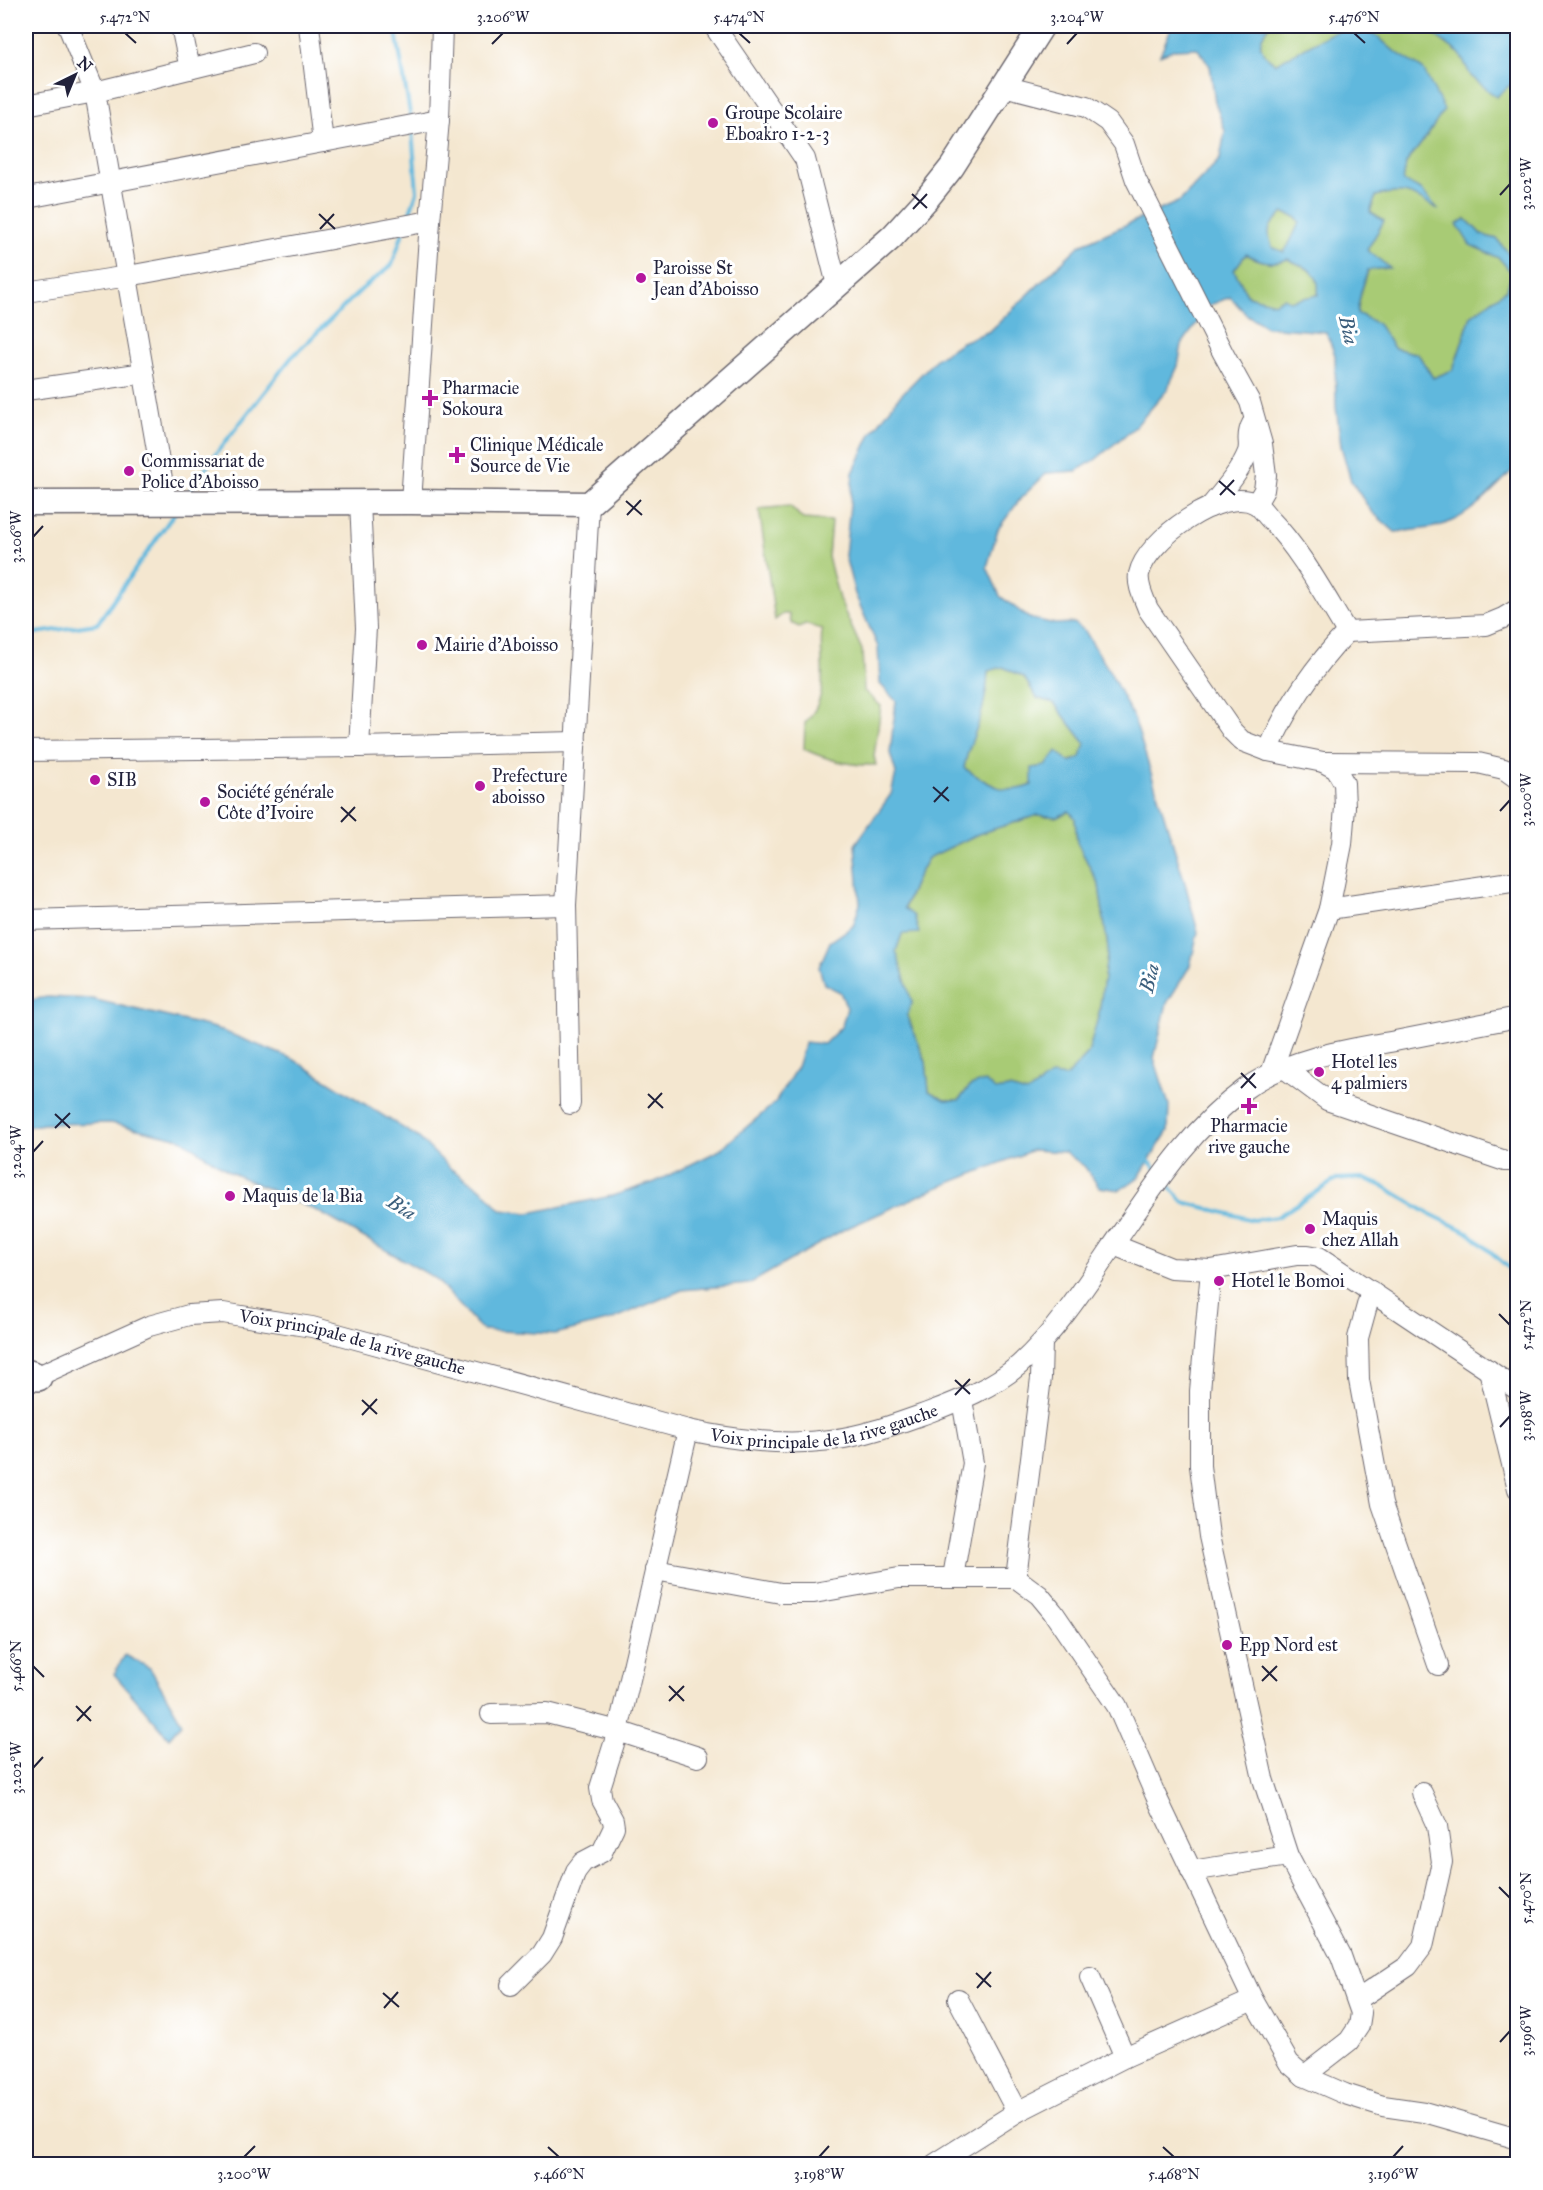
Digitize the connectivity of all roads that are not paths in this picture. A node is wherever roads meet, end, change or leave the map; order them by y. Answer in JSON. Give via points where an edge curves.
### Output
{"nodes":[{"id":1,"x":68,"y":26,"type":"edge"},
{"id":2,"x":181,"y":26,"type":"edge"},
{"id":3,"x":309,"y":26,"type":"edge"},
{"id":4,"x":442,"y":26,"type":"edge"},
{"id":5,"x":714,"y":26,"type":"edge"},
{"id":6,"x":1042,"y":26,"type":"edge"},
{"id":7,"x":254,"y":53,"type":"dead end"},
{"id":8,"x":190,"y":69,"type":"junction"},
{"id":9,"x":1004,"y":86,"type":"junction"},
{"id":10,"x":95,"y":92,"type":"junction"},
{"id":11,"x":26,"y":105,"type":"edge"},
{"id":12,"x":439,"y":120,"type":"junction"},
{"id":13,"x":323,"y":142,"type":"junction"},
{"id":14,"x":111,"y":183,"type":"junction"},
{"id":15,"x":27,"y":198,"type":"dead end"},
{"id":16,"x":430,"y":221,"type":"junction"},
{"id":17,"x":128,"y":276,"type":"junction"},
{"id":18,"x":837,"y":285,"type":"junction"},
{"id":19,"x":26,"y":292,"type":"edge"},
{"id":20,"x":144,"y":373,"type":"junction"},
{"id":21,"x":26,"y":390,"type":"edge"},
{"id":22,"x":1254,"y":418,"type":"junction"},
{"id":23,"x":166,"y":502,"type":"junction"},
{"id":24,"x":360,"y":502,"type":"junction"},
{"id":25,"x":411,"y":502,"type":"junction"},
{"id":26,"x":26,"y":503,"type":"edge"},
{"id":27,"x":589,"y":504,"type":"junction"},
{"id":28,"x":1256,"y":504,"type":"junction"},
{"id":29,"x":1210,"y":507,"type":"junction"},
{"id":30,"x":1518,"y":609,"type":"edge"},
{"id":31,"x":1347,"y":632,"type":"junction"},
{"id":32,"x":576,"y":742,"type":"junction"},
{"id":33,"x":359,"y":747,"type":"junction"},
{"id":34,"x":26,"y":751,"type":"edge"},
{"id":35,"x":1268,"y":751,"type":"junction"},
{"id":36,"x":1323,"y":762,"type":"junction"},
{"id":37,"x":1518,"y":779,"type":"edge"},
{"id":38,"x":1518,"y":882,"type":"edge"},
{"id":39,"x":566,"y":905,"type":"junction"},
{"id":40,"x":1329,"y":909,"type":"junction"},
{"id":41,"x":26,"y":920,"type":"edge"},
{"id":42,"x":1518,"y":1017,"type":"edge"},
{"id":43,"x":1278,"y":1070,"type":"junction"},
{"id":44,"x":570,"y":1104,"type":"dead end"},
{"id":45,"x":1518,"y":1161,"type":"edge"},
{"id":46,"x":1114,"y":1245,"type":"junction"},
{"id":47,"x":1211,"y":1270,"type":"junction"},
{"id":48,"x":1371,"y":1291,"type":"junction"},
{"id":49,"x":1042,"y":1342,"type":"junction"},
{"id":50,"x":1489,"y":1370,"type":"junction"},
{"id":51,"x":30,"y":1377,"type":"edge"},
{"id":52,"x":1518,"y":1390,"type":"edge"},
{"id":53,"x":963,"y":1400,"type":"junction"},
{"id":54,"x":688,"y":1430,"type":"junction"},
{"id":55,"x":1518,"y":1489,"type":"edge"},
{"id":56,"x":656,"y":1570,"type":"junction"},
{"id":57,"x":953,"y":1577,"type":"junction"},
{"id":58,"x":1016,"y":1578,"type":"junction"},
{"id":59,"x":1438,"y":1665,"type":"dead end"},
{"id":60,"x":491,"y":1714,"type":"dead end"},
{"id":61,"x":618,"y":1731,"type":"junction"},
{"id":62,"x":698,"y":1757,"type":"dead end"},
{"id":63,"x":1422,"y":1793,"type":"dead end"},
{"id":64,"x":1288,"y":1856,"type":"junction"},
{"id":65,"x":1191,"y":1871,"type":"junction"},
{"id":66,"x":1090,"y":1977,"type":"dead end"},
{"id":67,"x":511,"y":1985,"type":"dead end"},
{"id":68,"x":958,"y":1999,"type":"dead end"},
{"id":69,"x":1253,"y":2000,"type":"junction"},
{"id":70,"x":1357,"y":2000,"type":"junction"},
{"id":71,"x":1125,"y":2057,"type":"junction"},
{"id":72,"x":1304,"y":2076,"type":"junction"},
{"id":73,"x":1017,"y":2112,"type":"junction"},
{"id":74,"x":1518,"y":2139,"type":"edge"},
{"id":75,"x":935,"y":2164,"type":"edge"}],
"edges":[{"from":1,"to":10,"type":"street"},
{"from":2,"to":8,"type":"street"},
{"from":3,"to":13,"type":"street"},
{"from":4,"to":12,"type":"street"},
{"from":5,"to":18,"type":"street","via":[[805,159]]},
{"from":6,"to":9,"type":"main road"},
{"from":7,"to":8,"type":"street"},
{"from":8,"to":10,"type":"street"},
{"from":9,"to":18,"type":"main road","via":[[926,201]]},
{"from":9,"to":22,"type":"street","via":[[1086,107],[1108,122],[1124,144],[1136,180],[1250,402]]},
{"from":10,"to":11,"type":"street"},
{"from":10,"to":14,"type":"street"},
{"from":12,"to":13,"type":"street"},
{"from":12,"to":16,"type":"street"},
{"from":13,"to":14,"type":"street"},
{"from":14,"to":15,"type":"street"},
{"from":14,"to":17,"type":"street"},
{"from":16,"to":17,"type":"street"},
{"from":16,"to":25,"type":"street"},
{"from":17,"to":19,"type":"street"},
{"from":17,"to":20,"type":"street"},
{"from":18,"to":27,"type":"main road"},
{"from":20,"to":21,"type":"street"},
{"from":20,"to":23,"type":"street"},
{"from":22,"to":28,"type":"street","via":[[1266,475]]},
{"from":22,"to":29,"type":"street","via":[[1242,466]]},
{"from":23,"to":24,"type":"main road"},
{"from":23,"to":26,"type":"main road"},
{"from":24,"to":25,"type":"main road"},
{"from":24,"to":33,"type":"street","via":[[366,628]]},
{"from":25,"to":27,"type":"main road"},
{"from":27,"to":32,"type":"street"},
{"from":28,"to":29,"type":"street","via":[[1237,499]]},
{"from":28,"to":31,"type":"street","via":[[1303,560]]},
{"from":29,"to":35,"type":"street","via":[[1185,522],[1153,550],[1139,573],[1139,587],[1148,609],[1232,731],[1242,741]]},
{"from":30,"to":31,"type":"street","via":[[1486,625]]},
{"from":31,"to":35,"type":"street","via":[[1329,651],[1279,725]]},
{"from":32,"to":33,"type":"street"},
{"from":32,"to":39,"type":"street"},
{"from":33,"to":34,"type":"street"},
{"from":35,"to":36,"type":"street"},
{"from":36,"to":37,"type":"street","via":[[1478,763],[1504,769]]},
{"from":36,"to":40,"type":"street","via":[[1336,769],[1344,783],[1345,799],[1342,844]]},
{"from":38,"to":40,"type":"street"},
{"from":39,"to":41,"type":"street"},
{"from":39,"to":44,"type":"street"},
{"from":40,"to":43,"type":"street"},
{"from":42,"to":43,"type":"street","name":"Voix principale de la rive gauche","via":[[1336,1052]]},
{"from":43,"to":45,"type":"street","via":[[1327,1100],[1505,1161]]},
{"from":43,"to":46,"type":"street","name":"Voix principale de la rive gauche","via":[[1246,1088],[1187,1142]]},
{"from":46,"to":47,"type":"street","via":[[1171,1268]]},
{"from":46,"to":49,"type":"street","name":"Voix principale de la rive gauche"},
{"from":47,"to":48,"type":"street","via":[[1308,1255],[1318,1257]]},
{"from":47,"to":64,"type":"street","via":[[1200,1391],[1200,1466],[1209,1536],[1263,1779]]},
{"from":48,"to":50,"type":"street"},
{"from":48,"to":59,"type":"street","via":[[1358,1338],[1359,1380],[1382,1504]]},
{"from":49,"to":53,"type":"street","name":"Voix principale de la rive gauche","via":[[1017,1366]]},
{"from":49,"to":58,"type":"street"},
{"from":50,"to":52,"type":"street"},
{"from":50,"to":55,"type":"street"},
{"from":51,"to":54,"type":"street","name":"Voix principale de la rive gauche","via":[[149,1326],[189,1315],[223,1313],[312,1327]]},
{"from":53,"to":54,"type":"street","name":"Voix principale de la rive gauche","via":[[884,1428],[833,1440],[759,1442]]},
{"from":53,"to":57,"type":"street","via":[[973,1463]]},
{"from":54,"to":56,"type":"street"},
{"from":56,"to":57,"type":"street","via":[[781,1593],[814,1593],[899,1578]]},
{"from":56,"to":61,"type":"street"},
{"from":57,"to":58,"type":"street"},
{"from":58,"to":65,"type":"street","via":[[1039,1595],[1053,1612],[1117,1706]]},
{"from":60,"to":61,"type":"street","via":[[547,1713]]},
{"from":61,"to":62,"type":"street"},
{"from":61,"to":67,"type":"street","via":[[600,1788],[613,1820],[612,1833],[602,1852],[579,1866],[552,1938]]},
{"from":63,"to":70,"type":"street","via":[[1437,1826],[1442,1862],[1423,1946],[1408,1966]]},
{"from":64,"to":65,"type":"street"},
{"from":64,"to":70,"type":"street","via":[[1341,1956]]},
{"from":65,"to":69,"type":"street"},
{"from":66,"to":71,"type":"street"},
{"from":68,"to":73,"type":"street"},
{"from":69,"to":71,"type":"street"},
{"from":69,"to":72,"type":"street","via":[[1289,2062]]},
{"from":70,"to":72,"type":"street","via":[[1359,2026],[1349,2041]]},
{"from":71,"to":73,"type":"street"},
{"from":72,"to":74,"type":"street","via":[[1383,2106],[1424,2112]]},
{"from":73,"to":75,"type":"street"}]}
